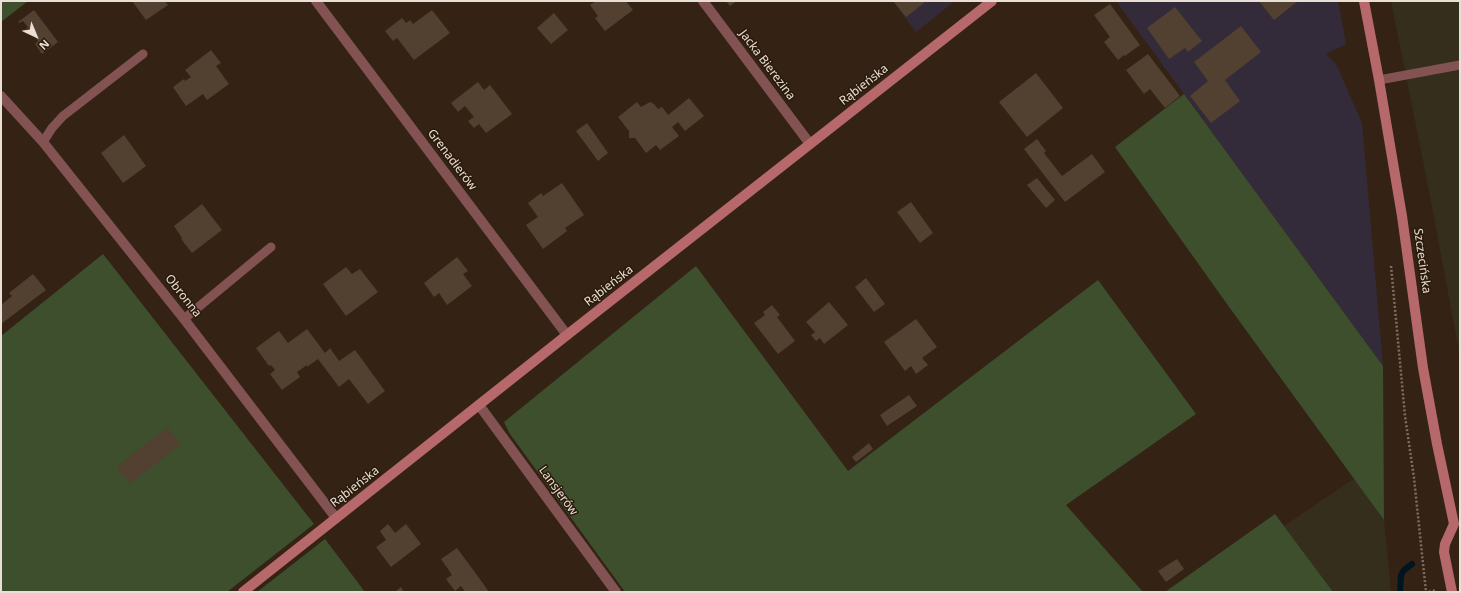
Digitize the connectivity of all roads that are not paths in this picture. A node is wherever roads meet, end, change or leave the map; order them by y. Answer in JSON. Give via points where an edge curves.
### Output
{"nodes":[{"id":1,"x":316,"y":1,"type":"edge"},
{"id":2,"x":703,"y":1,"type":"edge"},
{"id":3,"x":992,"y":1,"type":"edge"},
{"id":4,"x":1364,"y":1,"type":"edge"},
{"id":5,"x":142,"y":54,"type":"dead end"},
{"id":6,"x":1460,"y":65,"type":"edge"},
{"id":7,"x":1379,"y":80,"type":"junction"},
{"id":8,"x":1,"y":96,"type":"edge"},
{"id":9,"x":4,"y":107,"type":"edge"},
{"id":10,"x":43,"y":142,"type":"junction"},
{"id":11,"x":810,"y":144,"type":"junction"},
{"id":12,"x":271,"y":247,"type":"dead end"},
{"id":13,"x":184,"y":319,"type":"junction"},
{"id":14,"x":566,"y":335,"type":"junction"},
{"id":15,"x":479,"y":405,"type":"junction"},
{"id":16,"x":336,"y":518,"type":"junction"},
{"id":17,"x":1457,"y":526,"type":"edge"},
{"id":18,"x":243,"y":592,"type":"edge"},
{"id":19,"x":616,"y":592,"type":"edge"},
{"id":20,"x":1452,"y":592,"type":"edge"}],
"edges":[{"from":1,"to":14,"type":"street","name":"Grenadierów"},
{"from":2,"to":11,"type":"street","name":"Jacka Bierezina"},
{"from":3,"to":11,"type":"street","name":"Rąbieńska"},
{"from":4,"to":7,"type":"street","name":"Szczecińska"},
{"from":5,"to":10,"type":"lane","via":[[63,116]]},
{"from":6,"to":7,"type":"lane"},
{"from":7,"to":17,"type":"street","name":"Szczecińska","via":[[1402,216],[1423,368],[1437,444]]},
{"from":8,"to":9,"type":"street","name":"Obronna"},
{"from":9,"to":10,"type":"street","name":"Obronna"},
{"from":10,"to":13,"type":"street","name":"Obronna"},
{"from":11,"to":14,"type":"street","name":"Rąbieńska"},
{"from":12,"to":13,"type":"lane"},
{"from":13,"to":16,"type":"street","name":"Obronna"},
{"from":14,"to":15,"type":"street","name":"Rąbieńska"},
{"from":15,"to":16,"type":"street","name":"Rąbieńska"},
{"from":15,"to":19,"type":"street","name":"Lansjerów"},
{"from":16,"to":18,"type":"street","name":"Rąbieńska"},
{"from":17,"to":20,"type":"street","name":"Szczecińska","via":[[1445,544],[1444,552]]}]}
